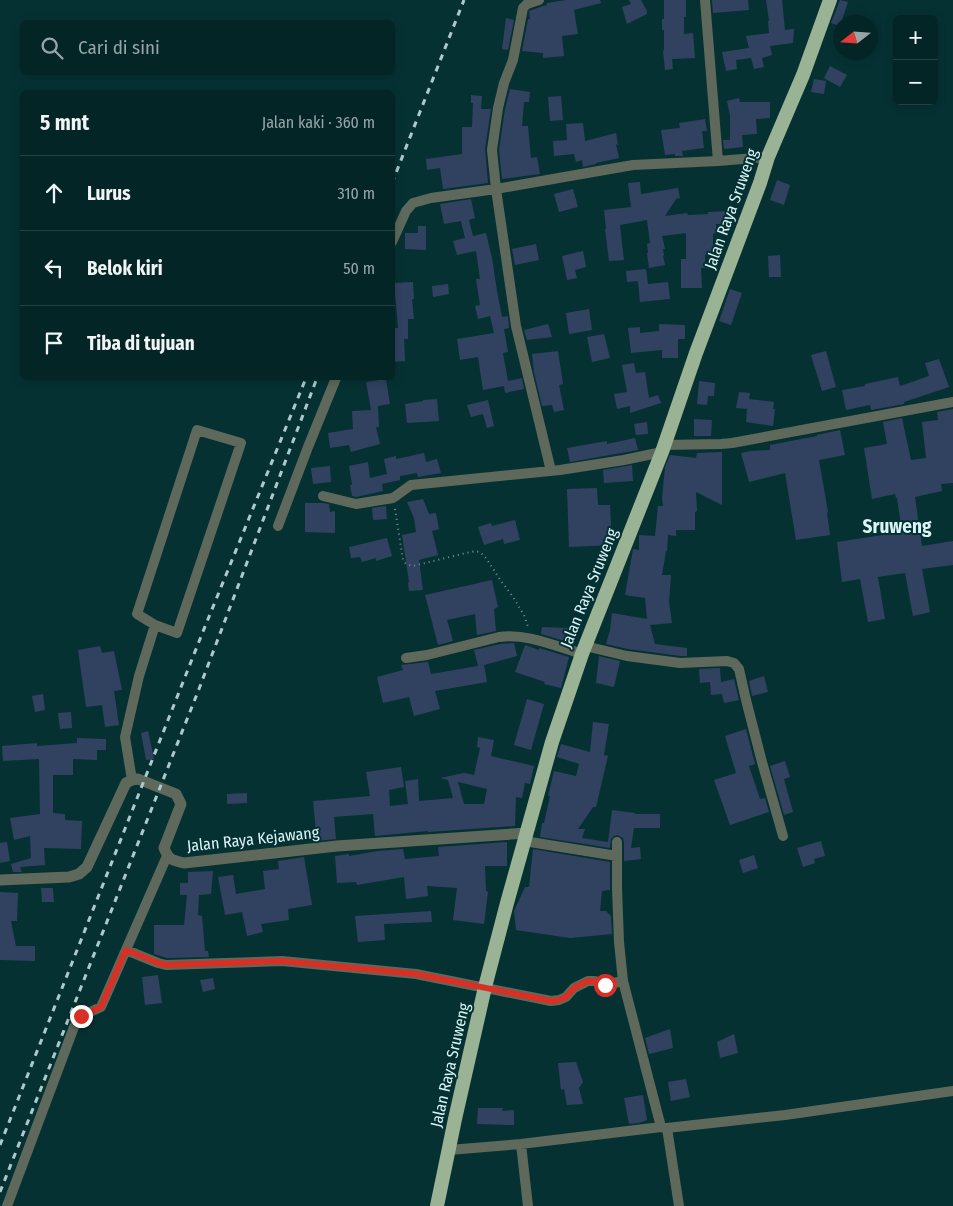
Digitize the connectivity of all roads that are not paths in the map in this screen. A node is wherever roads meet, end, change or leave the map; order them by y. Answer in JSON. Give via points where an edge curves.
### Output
{"nodes":[{"id":1,"x":539,"y":0,"type":"edge"},
{"id":2,"x":706,"y":0,"type":"edge"},
{"id":3,"x":830,"y":0,"type":"edge"},
{"id":4,"x":768,"y":157,"type":"junction"},
{"id":5,"x":718,"y":161,"type":"junction"},
{"id":6,"x":496,"y":189,"type":"junction"},
{"id":7,"x":395,"y":235,"type":"edge"},
{"id":8,"x":335,"y":380,"type":"edge"},
{"id":9,"x":953,"y":402,"type":"edge"},
{"id":10,"x":663,"y":448,"type":"junction"},
{"id":11,"x":551,"y":471,"type":"junction"},
{"id":12,"x":323,"y":496,"type":"dead end"},
{"id":13,"x":278,"y":526,"type":"dead end"},
{"id":14,"x":155,"y":626,"type":"junction"},
{"id":15,"x":583,"y":650,"type":"junction"},
{"id":16,"x":406,"y":658,"type":"dead end"},
{"id":17,"x":132,"y":780,"type":"junction"},
{"id":18,"x":783,"y":836,"type":"dead end"},
{"id":19,"x":526,"y":837,"type":"junction"},
{"id":20,"x":617,"y":842,"type":"dead end"},
{"id":21,"x":167,"y":856,"type":"junction"},
{"id":22,"x":617,"y":856,"type":"junction"},
{"id":23,"x":0,"y":880,"type":"edge"},
{"id":24,"x":126,"y":950,"type":"junction"},
{"id":25,"x":623,"y":981,"type":"junction"},
{"id":26,"x":485,"y":987,"type":"junction"},
{"id":27,"x":953,"y":1091,"type":"edge"},
{"id":28,"x":664,"y":1127,"type":"junction"},
{"id":29,"x":521,"y":1144,"type":"junction"},
{"id":30,"x":449,"y":1150,"type":"junction"},
{"id":31,"x":7,"y":1206,"type":"edge"},
{"id":32,"x":438,"y":1206,"type":"edge"},
{"id":33,"x":528,"y":1206,"type":"edge"},
{"id":34,"x":679,"y":1206,"type":"edge"}],
"edges":[{"from":1,"to":6,"type":"street","via":[[523,8],[513,60],[498,108],[492,150]]},
{"from":2,"to":5,"type":"street"},
{"from":3,"to":4,"type":"highway","name":"Jalan Raya Sruweng"},
{"from":4,"to":5,"type":"street"},
{"from":4,"to":10,"type":"highway","name":"Jalan Raya Sruweng"},
{"from":5,"to":6,"type":"street","via":[[633,165]]},
{"from":6,"to":7,"type":"street","via":[[413,203]]},
{"from":6,"to":11,"type":"street","via":[[516,326]]},
{"from":8,"to":13,"type":"street"},
{"from":9,"to":10,"type":"street","via":[[732,443]]},
{"from":10,"to":11,"type":"street","via":[[624,460]]},
{"from":10,"to":15,"type":"highway","name":"Jalan Raya Sruweng"},
{"from":11,"to":12,"type":"street","via":[[411,485],[393,498],[356,504]]},
{"from":14,"to":14,"type":"street","via":[[137,614],[197,430],[241,443],[177,633]]},
{"from":14,"to":17,"type":"street","via":[[138,676],[125,737]]},
{"from":15,"to":16,"type":"street","via":[[507,636]]},
{"from":15,"to":18,"type":"street","via":[[680,663],[734,663],[739,669]]},
{"from":15,"to":19,"type":"highway","name":"Jalan Raya Sruweng","via":[[552,742]]},
{"from":17,"to":21,"type":"street","name":"Jalan Raya Kejawang","via":[[144,780],[176,794],[180,799],[181,804],[164,848]]},
{"from":17,"to":23,"type":"street","via":[[126,783],[87,867],[79,874]]},
{"from":19,"to":21,"type":"street","name":"Jalan Raya Kejawang","via":[[337,846],[184,863]]},
{"from":19,"to":22,"type":"street"},
{"from":19,"to":26,"type":"highway","name":"Jalan Raya Sruweng"},
{"from":20,"to":22,"type":"street"},
{"from":21,"to":24,"type":"street"},
{"from":22,"to":25,"type":"street"},
{"from":24,"to":26,"type":"street","via":[[166,965],[282,961],[416,974]]},
{"from":24,"to":31,"type":"street","via":[[101,1007],[81,1016],[74,1027]]},
{"from":25,"to":26,"type":"street","via":[[605,985],[588,981],[574,988],[566,997],[551,1001]]},
{"from":25,"to":28,"type":"street"},
{"from":26,"to":30,"type":"highway","name":"Jalan Raya Sruweng"},
{"from":27,"to":28,"type":"street","via":[[785,1115]]},
{"from":28,"to":29,"type":"street"},
{"from":28,"to":34,"type":"street"},
{"from":29,"to":30,"type":"street"},
{"from":29,"to":33,"type":"street"},
{"from":30,"to":32,"type":"highway","name":"Jalan Raya Sruweng"}]}
